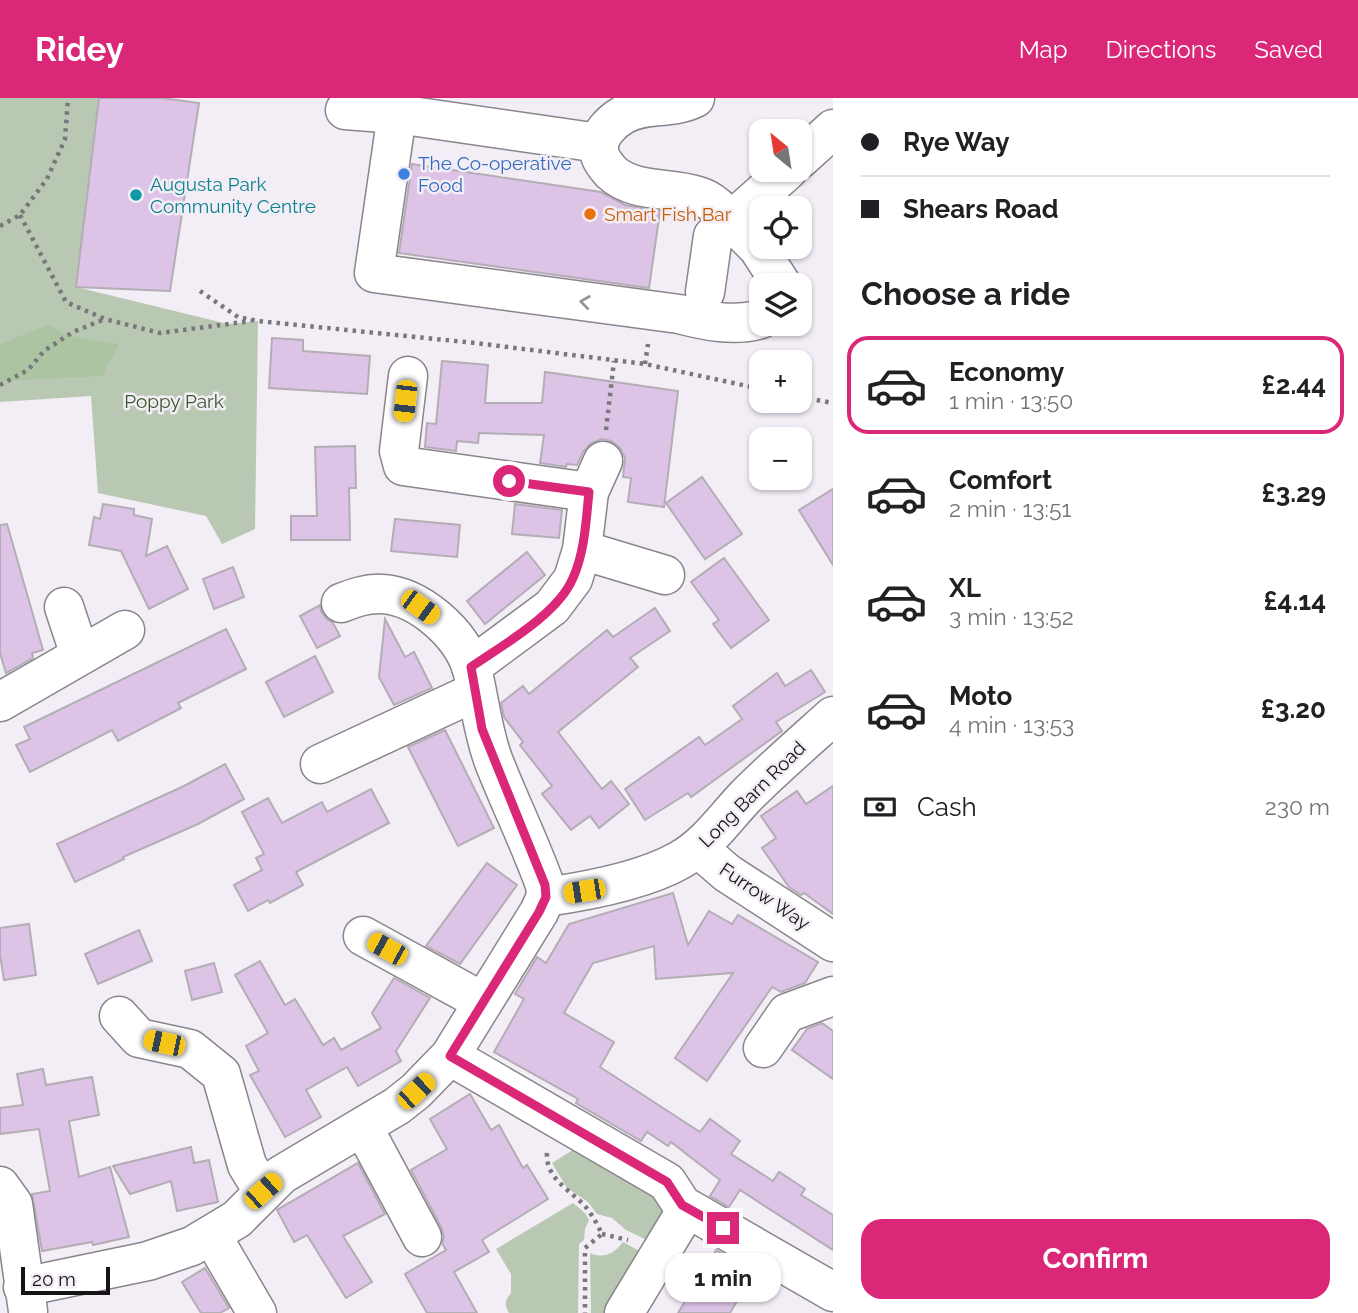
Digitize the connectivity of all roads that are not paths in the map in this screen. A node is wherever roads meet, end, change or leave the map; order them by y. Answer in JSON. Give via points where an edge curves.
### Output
{"nodes":[{"id":1,"x":695,"y":98,"type":"edge"},
{"id":2,"x":609,"y":106,"type":"edge"},
{"id":3,"x":345,"y":110,"type":"dead end"},
{"id":4,"x":397,"y":114,"type":"junction"},
{"id":5,"x":833,"y":129,"type":"edge"},
{"id":6,"x":599,"y":143,"type":"junction"},
{"id":7,"x":812,"y":148,"type":"edge"},
{"id":8,"x":775,"y":182,"type":"edge"},
{"id":9,"x":731,"y":221,"type":"junction"},
{"id":10,"x":774,"y":273,"type":"edge"},
{"id":11,"x":705,"y":292,"type":"dead end"},
{"id":12,"x":749,"y":323,"type":"edge"},
{"id":13,"x":408,"y":376,"type":"dead end"},
{"id":14,"x":582,"y":551,"type":"junction"},
{"id":15,"x":665,"y":575,"type":"dead end"},
{"id":16,"x":341,"y":603,"type":"dead end"},
{"id":17,"x":64,"y":607,"type":"dead end"},
{"id":18,"x":125,"y":630,"type":"dead end"},
{"id":19,"x":80,"y":655,"type":"junction"},
{"id":20,"x":473,"y":680,"type":"junction"},
{"id":21,"x":0,"y":702,"type":"edge"},
{"id":22,"x":833,"y":716,"type":"edge"},
{"id":23,"x":320,"y":764,"type":"dead end"},
{"id":24,"x":698,"y":848,"type":"junction"},
{"id":25,"x":546,"y":897,"type":"junction"},
{"id":26,"x":363,"y":936,"type":"dead end"},
{"id":27,"x":833,"y":942,"type":"edge"},
{"id":28,"x":833,"y":996,"type":"edge"},
{"id":29,"x":483,"y":1002,"type":"junction"},
{"id":30,"x":120,"y":1016,"type":"dead end"},
{"id":31,"x":763,"y":1048,"type":"dead end"},
{"id":32,"x":450,"y":1056,"type":"junction"},
{"id":33,"x":363,"y":1127,"type":"junction"},
{"id":34,"x":0,"y":1186,"type":"edge"},
{"id":35,"x":263,"y":1191,"type":"junction"},
{"id":36,"x":682,"y":1205,"type":"junction"},
{"id":37,"x":212,"y":1236,"type":"junction"},
{"id":38,"x":422,"y":1237,"type":"dead end"},
{"id":39,"x":833,"y":1292,"type":"edge"},
{"id":40,"x":26,"y":1300,"type":"edge"},
{"id":41,"x":257,"y":1313,"type":"edge"},
{"id":42,"x":624,"y":1313,"type":"edge"}],
"edges":[{"from":1,"to":2,"type":"street","via":[[677,105]]},
{"from":2,"to":6,"type":"street","via":[[608,128]]},
{"from":3,"to":4,"type":"street"},
{"from":4,"to":6,"type":"street"},
{"from":12,"to":4,"type":"street","one_way":true,"via":[[708,321],[374,273]]},
{"from":5,"to":7,"type":"street"},
{"from":6,"to":9,"type":"street","via":[[601,159],[620,180],[696,195],[715,204]]},
{"from":8,"to":9,"type":"street"},
{"from":9,"to":10,"type":"street","via":[[758,248]]},
{"from":9,"to":11,"type":"street","via":[[713,236]]},
{"from":13,"to":14,"type":"street","via":[[399,451],[403,466],[596,476]]},
{"from":14,"to":15,"type":"street"},
{"from":14,"to":20,"type":"street","via":[[573,579],[552,607]]},
{"from":16,"to":20,"type":"street","via":[[383,594],[420,607],[449,631]]},
{"from":17,"to":19,"type":"street"},
{"from":18,"to":19,"type":"street"},
{"from":19,"to":21,"type":"street"},
{"from":20,"to":23,"type":"street"},
{"from":20,"to":25,"type":"street","via":[[482,729],[537,862]]},
{"from":22,"to":24,"type":"street","name":"Long Barn Road","via":[[749,793]]},
{"from":24,"to":25,"type":"street","name":"Long Barn Road","via":[[664,868]]},
{"from":24,"to":27,"type":"street","name":"Furrow Way","via":[[727,873]]},
{"from":25,"to":29,"type":"street"},
{"from":26,"to":29,"type":"street"},
{"from":28,"to":31,"type":"street","via":[[787,1013]]},
{"from":29,"to":32,"type":"street"},
{"from":30,"to":35,"type":"street","via":[[139,1038],[190,1049],[221,1074],[247,1165]]},
{"from":32,"to":33,"type":"street","via":[[416,1091]]},
{"from":32,"to":36,"type":"street","via":[[667,1182]]},
{"from":33,"to":35,"type":"street","via":[[300,1162]]},
{"from":33,"to":38,"type":"street"},
{"from":34,"to":40,"type":"street","via":[[13,1204]]},
{"from":35,"to":37,"type":"street","via":[[237,1219]]},
{"from":36,"to":39,"type":"street"},
{"from":36,"to":42,"type":"street","via":[[680,1222]]},
{"from":37,"to":40,"type":"street","via":[[171,1255]]},
{"from":37,"to":41,"type":"street"}]}
